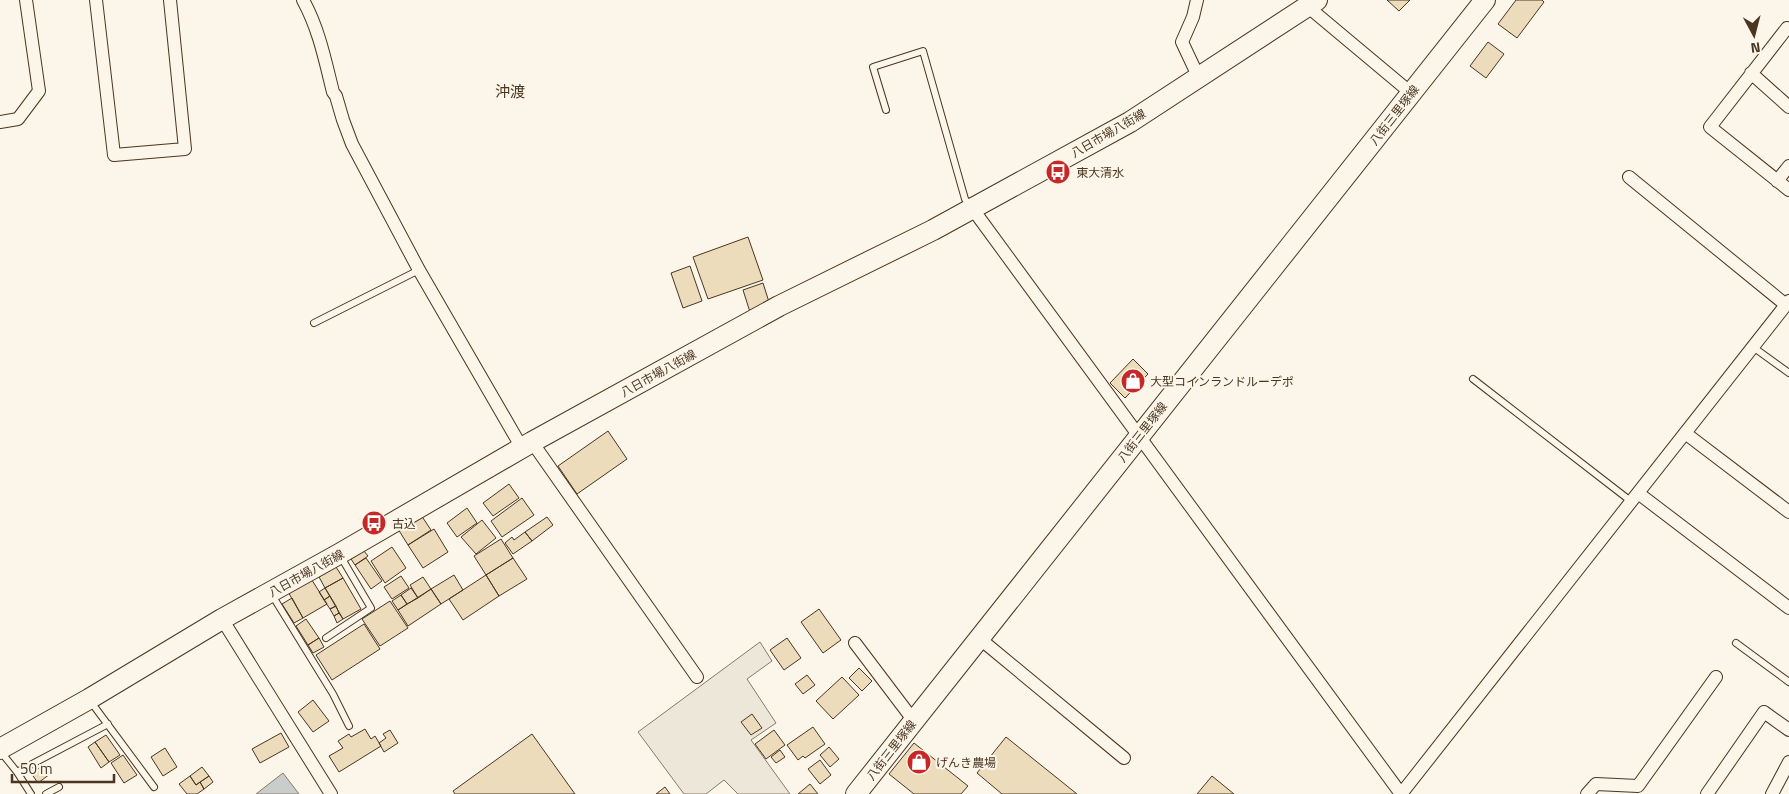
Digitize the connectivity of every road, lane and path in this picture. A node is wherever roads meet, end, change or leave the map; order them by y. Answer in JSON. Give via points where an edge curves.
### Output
{"nodes":[{"id":1,"x":26,"y":0,"type":"edge"},
{"id":2,"x":96,"y":0,"type":"edge"},
{"id":3,"x":170,"y":0,"type":"edge"},
{"id":4,"x":303,"y":0,"type":"edge"},
{"id":5,"x":1197,"y":0,"type":"edge"},
{"id":6,"x":1485,"y":0,"type":"edge"},
{"id":7,"x":1312,"y":3,"type":"edge"},
{"id":8,"x":1787,"y":28,"type":"dead end"},
{"id":9,"x":1751,"y":73,"type":"junction"},
{"id":10,"x":1198,"y":76,"type":"junction"},
{"id":11,"x":1411,"y":93,"type":"junction"},
{"id":12,"x":1789,"y":107,"type":"edge"},
{"id":13,"x":886,"y":110,"type":"dead end"},
{"id":14,"x":0,"y":122,"type":"edge"},
{"id":15,"x":1789,"y":166,"type":"edge"},
{"id":16,"x":1629,"y":177,"type":"dead end"},
{"id":17,"x":1777,"y":181,"type":"junction"},
{"id":18,"x":1789,"y":190,"type":"edge"},
{"id":19,"x":972,"y":208,"type":"junction"},
{"id":20,"x":419,"y":270,"type":"junction"},
{"id":21,"x":1787,"y":303,"type":"edge"},
{"id":22,"x":314,"y":323,"type":"dead end"},
{"id":23,"x":1753,"y":347,"type":"junction"},
{"id":24,"x":1789,"y":373,"type":"edge"},
{"id":25,"x":1473,"y":379,"type":"dead end"},
{"id":26,"x":1685,"y":433,"type":"junction"},
{"id":27,"x":1140,"y":435,"type":"junction"},
{"id":28,"x":527,"y":445,"type":"junction"},
{"id":29,"x":1635,"y":498,"type":"junction"},
{"id":30,"x":1789,"y":512,"type":"edge"},
{"id":31,"x":339,"y":554,"type":"junction"},
{"id":32,"x":270,"y":592,"type":"junction"},
{"id":33,"x":1789,"y":608,"type":"edge"},
{"id":34,"x":222,"y":619,"type":"junction"},
{"id":35,"x":326,"y":638,"type":"dead end"},
{"id":36,"x":979,"y":638,"type":"junction"},
{"id":37,"x":855,"y":643,"type":"dead end"},
{"id":38,"x":1736,"y":644,"type":"dead end"},
{"id":39,"x":1716,"y":676,"type":"dead end"},
{"id":40,"x":697,"y":677,"type":"dead end"},
{"id":41,"x":1789,"y":682,"type":"edge"},
{"id":42,"x":89,"y":698,"type":"junction"},
{"id":43,"x":914,"y":721,"type":"junction"},
{"id":44,"x":108,"y":724,"type":"junction"},
{"id":45,"x":349,"y":726,"type":"dead end"},
{"id":46,"x":1789,"y":730,"type":"edge"},
{"id":47,"x":0,"y":750,"type":"edge"},
{"id":48,"x":1124,"y":758,"type":"dead end"},
{"id":49,"x":1789,"y":762,"type":"edge"},
{"id":50,"x":17,"y":772,"type":"junction"},
{"id":51,"x":59,"y":787,"type":"dead end"},
{"id":52,"x":154,"y":787,"type":"dead end"},
{"id":53,"x":31,"y":794,"type":"edge"},
{"id":54,"x":46,"y":794,"type":"edge"},
{"id":55,"x":332,"y":794,"type":"edge"},
{"id":56,"x":856,"y":794,"type":"edge"},
{"id":57,"x":1401,"y":794,"type":"edge"},
{"id":58,"x":1587,"y":794,"type":"edge"},
{"id":59,"x":1707,"y":794,"type":"edge"},
{"id":60,"x":1772,"y":794,"type":"edge"}],
"edges":[{"from":1,"to":14,"type":"street","via":[[39,91],[18,119]]},
{"from":2,"to":3,"type":"street","via":[[114,155],[185,149]]},
{"from":4,"to":20,"type":"street","via":[[320,37],[333,92],[352,144]]},
{"from":5,"to":10,"type":"street","via":[[1182,42]]},
{"from":6,"to":11,"type":"main road","name":"八街三里塚線"},
{"from":7,"to":10,"type":"main road","name":"八日市場八街線"},
{"from":7,"to":11,"type":"street"},
{"from":8,"to":9,"type":"street"},
{"from":9,"to":12,"type":"street"},
{"from":9,"to":17,"type":"street","via":[[1710,127]]},
{"from":10,"to":19,"type":"main road","name":"八日市場八街線","via":[[1130,122]]},
{"from":11,"to":27,"type":"main road","name":"八街三里塚線"},
{"from":13,"to":19,"type":"lane","via":[[874,67],[923,51],[965,199]]},
{"from":15,"to":17,"type":"street"},
{"from":16,"to":21,"type":"street"},
{"from":17,"to":18,"type":"street"},
{"from":19,"to":27,"type":"street"},
{"from":19,"to":28,"type":"main road","name":"八日市場八街線","via":[[779,306]]},
{"from":20,"to":22,"type":"lane"},
{"from":20,"to":28,"type":"street"},
{"from":21,"to":23,"type":"street"},
{"from":23,"to":24,"type":"lane"},
{"from":23,"to":26,"type":"street"},
{"from":25,"to":29,"type":"lane"},
{"from":26,"to":29,"type":"street"},
{"from":26,"to":30,"type":"street"},
{"from":27,"to":36,"type":"main road","name":"八街三里塚線"},
{"from":27,"to":57,"type":"street"},
{"from":28,"to":31,"type":"main road","name":"八日市場八街線"},
{"from":28,"to":40,"type":"street"},
{"from":29,"to":33,"type":"street"},
{"from":29,"to":57,"type":"street"},
{"from":31,"to":32,"type":"main road","name":"八日市場八街線"},
{"from":31,"to":35,"type":"lane","via":[[371,608]]},
{"from":32,"to":34,"type":"main road","name":"八日市場八街線"},
{"from":32,"to":45,"type":"lane"},
{"from":34,"to":42,"type":"main road","name":"八日市場八街線"},
{"from":34,"to":55,"type":"street"},
{"from":36,"to":43,"type":"main road","name":"八街三里塚線"},
{"from":36,"to":48,"type":"street"},
{"from":37,"to":43,"type":"street"},
{"from":38,"to":41,"type":"lane"},
{"from":39,"to":58,"type":"street","via":[[1638,786],[1596,784]]},
{"from":42,"to":44,"type":"lane"},
{"from":42,"to":47,"type":"main road","name":"八日市場八街線"},
{"from":43,"to":56,"type":"main road","name":"八街三里塚線"},
{"from":44,"to":50,"type":"lane"},
{"from":44,"to":52,"type":"lane"},
{"from":46,"to":59,"type":"street","via":[[1764,712]]},
{"from":47,"to":50,"type":"lane"},
{"from":49,"to":60,"type":"street"},
{"from":50,"to":53,"type":"lane"},
{"from":51,"to":54,"type":"lane"}]}
